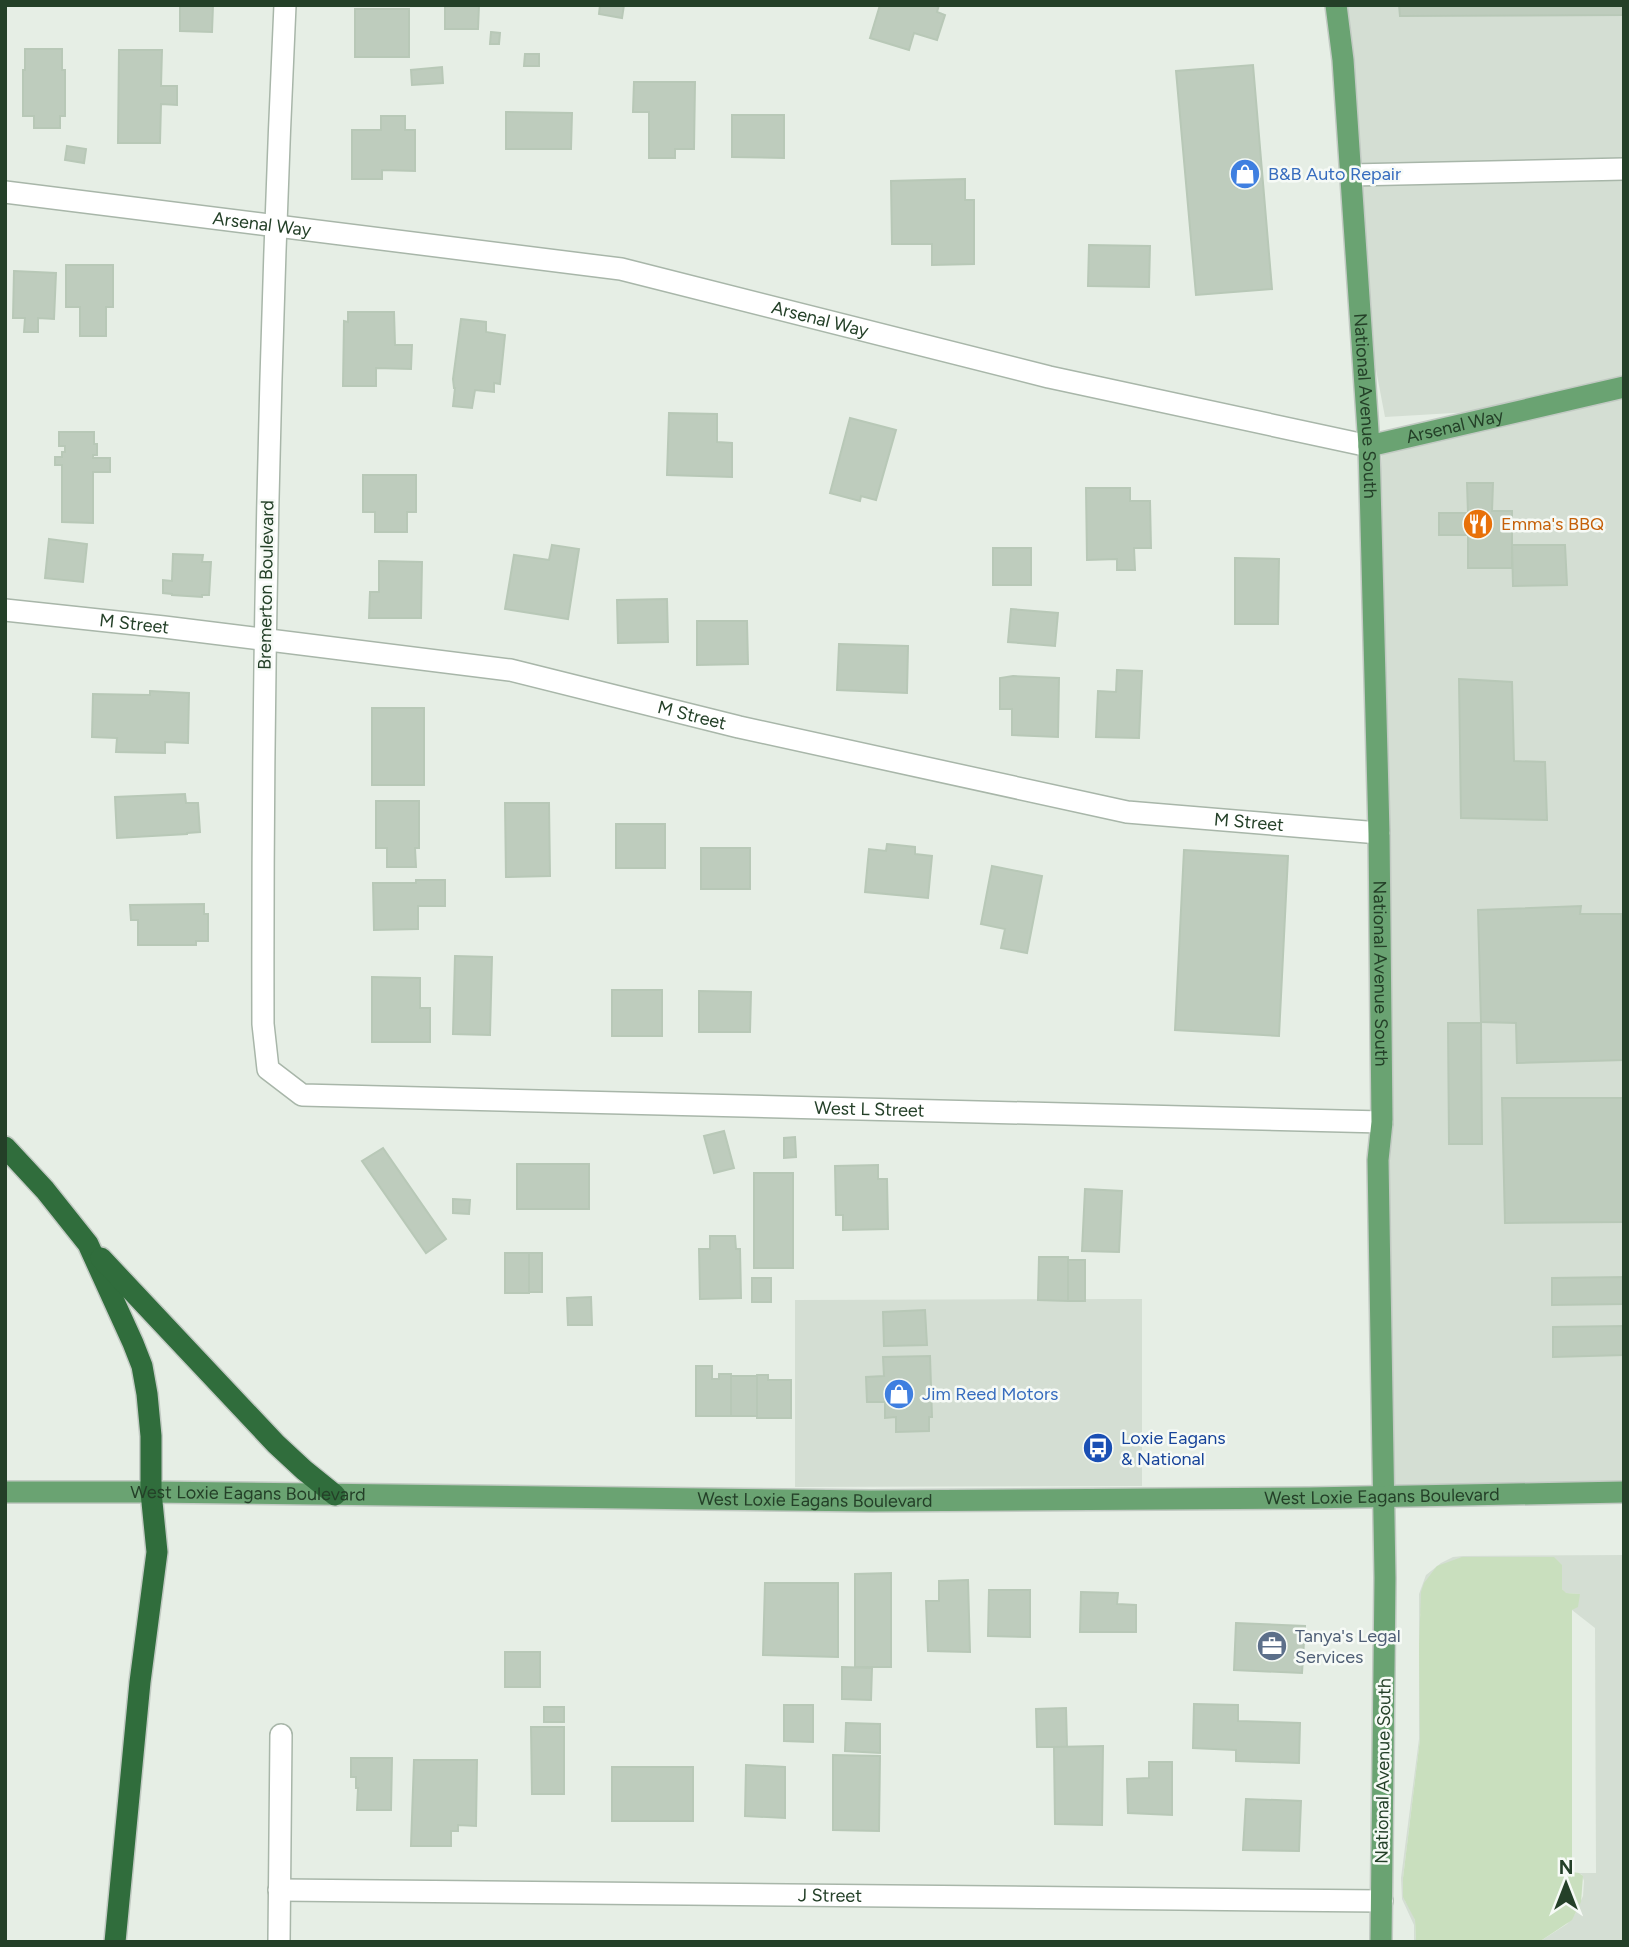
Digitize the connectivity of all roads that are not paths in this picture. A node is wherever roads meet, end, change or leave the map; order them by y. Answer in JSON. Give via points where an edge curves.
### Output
{"nodes":[{"id":1,"x":285,"y":5,"type":"edge"},
{"id":2,"x":1336,"y":5,"type":"edge"},
{"id":3,"x":1624,"y":169,"type":"edge"},
{"id":4,"x":1351,"y":175,"type":"junction"},
{"id":5,"x":5,"y":192,"type":"edge"},
{"id":6,"x":275,"y":227,"type":"junction"},
{"id":7,"x":1624,"y":387,"type":"edge"},
{"id":8,"x":1369,"y":446,"type":"junction"},
{"id":9,"x":5,"y":610,"type":"edge"},
{"id":10,"x":264,"y":640,"type":"junction"},
{"id":11,"x":1379,"y":833,"type":"junction"},
{"id":12,"x":355,"y":1097,"type":"joint"},
{"id":13,"x":1382,"y":1122,"type":"junction"},
{"id":14,"x":5,"y":1147,"type":"edge"},
{"id":15,"x":88,"y":1244,"type":"junction"},
{"id":16,"x":5,"y":1492,"type":"edge"},
{"id":17,"x":151,"y":1492,"type":"junction"},
{"id":18,"x":1624,"y":1492,"type":"edge"},
{"id":19,"x":335,"y":1496,"type":"junction"},
{"id":20,"x":1384,"y":1497,"type":"junction"},
{"id":21,"x":281,"y":1735,"type":"dead end"},
{"id":22,"x":279,"y":1890,"type":"junction"},
{"id":23,"x":1382,"y":1900,"type":"junction"},
{"id":24,"x":115,"y":1942,"type":"edge"},
{"id":25,"x":279,"y":1942,"type":"edge"},
{"id":26,"x":1381,"y":1942,"type":"edge"}],
"edges":[{"from":1,"to":6,"type":"street","name":"Bremerton Boulevard"},
{"from":2,"to":4,"type":"main road","name":"National Avenue South"},
{"from":3,"to":4,"type":"street"},
{"from":4,"to":8,"type":"main road","name":"National Avenue South"},
{"from":5,"to":6,"type":"street","name":"Arsenal Way"},
{"from":6,"to":8,"type":"street","name":"Arsenal Way","via":[[621,269],[1049,377]]},
{"from":6,"to":10,"type":"street","name":"Bremerton Boulevard"},
{"from":7,"to":8,"type":"main road","name":"Arsenal Way"},
{"from":8,"to":11,"type":"main road","name":"National Avenue South"},
{"from":9,"to":10,"type":"street","name":"M Street"},
{"from":10,"to":11,"type":"street","name":"M Street","via":[[510,670],[738,727],[1127,812]]},
{"from":10,"to":12,"type":"street","name":"Bremerton Boulevard","via":[[263,1024],[268,1069],[302,1095]]},
{"from":11,"to":13,"type":"main road","name":"National Avenue South"},
{"from":12,"to":13,"type":"street","name":"West L Street"},
{"from":13,"to":20,"type":"main road","name":"National Avenue South","via":[[1378,1160]]},
{"from":14,"to":15,"type":"highway"},
{"from":15,"to":17,"type":"highway","via":[[142,1366],[148,1394]]},
{"from":15,"to":19,"type":"highway","via":[[276,1444]]},
{"from":16,"to":17,"type":"main road","name":"West Loxie Eagans Boulevard"},
{"from":17,"to":19,"type":"main road","name":"West Loxie Eagans Boulevard"},
{"from":17,"to":24,"type":"highway","via":[[157,1552]]},
{"from":18,"to":20,"type":"main road","name":"West Loxie Eagans Boulevard"},
{"from":19,"to":20,"type":"main road","name":"West Loxie Eagans Boulevard","via":[[871,1502]]},
{"from":20,"to":23,"type":"main road","name":"National Avenue South"},
{"from":21,"to":22,"type":"street"},
{"from":22,"to":23,"type":"street","name":"J Street"},
{"from":22,"to":25,"type":"street"},
{"from":23,"to":26,"type":"main road","name":"National Avenue South"}]}
